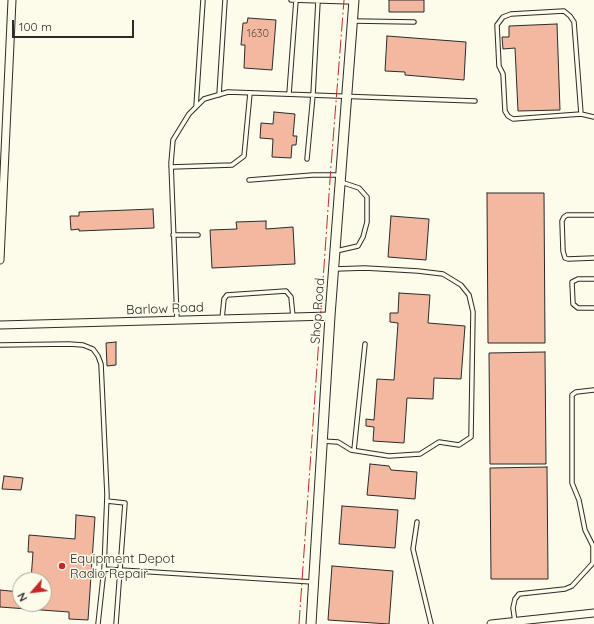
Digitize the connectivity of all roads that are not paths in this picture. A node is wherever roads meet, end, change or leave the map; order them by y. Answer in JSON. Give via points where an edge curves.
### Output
{"nodes":[{"id":1,"x":12,"y":0,"type":"edge"},
{"id":2,"x":203,"y":0,"type":"edge"},
{"id":3,"x":225,"y":0,"type":"edge"},
{"id":4,"x":291,"y":0,"type":"edge"},
{"id":5,"x":296,"y":0,"type":"edge"},
{"id":6,"x":318,"y":1,"type":"edge"},
{"id":7,"x":354,"y":1,"type":"edge"},
{"id":8,"x":352,"y":21,"type":"junction"},
{"id":9,"x":414,"y":22,"type":"dead end"},
{"id":10,"x":250,"y":93,"type":"junction"},
{"id":11,"x":289,"y":94,"type":"junction"},
{"id":12,"x":219,"y":95,"type":"junction"},
{"id":13,"x":313,"y":95,"type":"junction"},
{"id":14,"x":347,"y":96,"type":"junction"},
{"id":15,"x":475,"y":101,"type":"dead end"},
{"id":16,"x":196,"y":107,"type":"junction"},
{"id":17,"x":581,"y":114,"type":"junction"},
{"id":18,"x":594,"y":117,"type":"edge"},
{"id":19,"x":307,"y":159,"type":"dead end"},
{"id":20,"x":171,"y":167,"type":"junction"},
{"id":21,"x":341,"y":179,"type":"junction"},
{"id":22,"x":249,"y":180,"type":"dead end"},
{"id":23,"x":594,"y":215,"type":"edge"},
{"id":24,"x":173,"y":235,"type":"junction"},
{"id":25,"x":198,"y":235,"type":"dead end"},
{"id":26,"x":335,"y":251,"type":"junction"},
{"id":27,"x":594,"y":258,"type":"edge"},
{"id":28,"x":0,"y":260,"type":"edge"},
{"id":29,"x":334,"y":269,"type":"junction"},
{"id":30,"x":594,"y":279,"type":"edge"},
{"id":31,"x":594,"y":308,"type":"edge"},
{"id":32,"x":330,"y":316,"type":"junction"},
{"id":33,"x":293,"y":317,"type":"junction"},
{"id":34,"x":222,"y":319,"type":"junction"},
{"id":35,"x":177,"y":320,"type":"junction"},
{"id":36,"x":0,"y":325,"type":"edge"},
{"id":37,"x":365,"y":344,"type":"dead end"},
{"id":38,"x":0,"y":345,"type":"edge"},
{"id":39,"x":594,"y":390,"type":"edge"},
{"id":40,"x":322,"y":441,"type":"junction"},
{"id":41,"x":354,"y":450,"type":"junction"},
{"id":42,"x":107,"y":501,"type":"junction"},
{"id":43,"x":417,"y":522,"type":"dead end"},
{"id":44,"x":594,"y":546,"type":"edge"},
{"id":45,"x":104,"y":569,"type":"junction"},
{"id":46,"x":120,"y":570,"type":"junction"},
{"id":47,"x":313,"y":582,"type":"junction"},
{"id":48,"x":594,"y":613,"type":"edge"},
{"id":49,"x":514,"y":622,"type":"junction"},
{"id":50,"x":98,"y":624,"type":"edge"},
{"id":51,"x":116,"y":624,"type":"edge"},
{"id":52,"x":310,"y":624,"type":"edge"},
{"id":53,"x":431,"y":624,"type":"edge"},
{"id":54,"x":491,"y":624,"type":"edge"}],
"edges":[{"from":1,"to":28,"type":"street"},
{"from":2,"to":16,"type":"lane"},
{"from":3,"to":12,"type":"lane"},
{"from":4,"to":5,"type":"lane"},
{"from":5,"to":6,"type":"lane"},
{"from":5,"to":11,"type":"lane"},
{"from":6,"to":7,"type":"lane"},
{"from":6,"to":13,"type":"lane"},
{"from":7,"to":8,"type":"street","name":"Shop Road"},
{"from":8,"to":9,"type":"lane"},
{"from":8,"to":14,"type":"street","name":"Shop Road"},
{"from":10,"to":11,"type":"lane"},
{"from":10,"to":12,"type":"lane","via":[[228,92]]},
{"from":10,"to":20,"type":"lane","via":[[244,156],[232,165]]},
{"from":11,"to":13,"type":"lane"},
{"from":12,"to":16,"type":"lane","via":[[204,99]]},
{"from":13,"to":14,"type":"lane"},
{"from":13,"to":19,"type":"lane"},
{"from":14,"to":15,"type":"lane"},
{"from":14,"to":21,"type":"street","name":"Shop Road"},
{"from":16,"to":20,"type":"lane","via":[[188,114],[173,140]]},
{"from":17,"to":17,"type":"lane","via":[[513,119],[508,116],[505,111],[504,74],[499,66],[497,25],[503,17],[510,14],[564,12],[570,16],[574,22]]},
{"from":17,"to":18,"type":"lane"},
{"from":20,"to":24,"type":"lane"},
{"from":21,"to":22,"type":"lane","via":[[313,175]]},
{"from":21,"to":26,"type":"street","name":"Shop Road"},
{"from":21,"to":26,"type":"lane","via":[[358,188],[367,197],[367,222],[358,246]]},
{"from":23,"to":27,"type":"lane","via":[[567,215],[562,222],[565,258]]},
{"from":24,"to":25,"type":"lane"},
{"from":24,"to":35,"type":"lane"},
{"from":26,"to":29,"type":"street","name":"Shop Road"},
{"from":29,"to":32,"type":"street","name":"Shop Road"},
{"from":29,"to":41,"type":"lane","via":[[364,268],[443,274],[461,285],[469,295],[473,312],[471,437],[459,444],[439,442],[420,454],[389,456]]},
{"from":30,"to":31,"type":"lane","via":[[578,279],[572,282],[573,304],[578,308]]},
{"from":32,"to":33,"type":"street","name":"Barlow Road"},
{"from":32,"to":40,"type":"street","name":"Shop Road"},
{"from":33,"to":34,"type":"street","name":"Barlow Road"},
{"from":33,"to":34,"type":"lane","via":[[291,298],[286,292],[227,295],[224,299]]},
{"from":34,"to":35,"type":"street","name":"Barlow Road"},
{"from":35,"to":36,"type":"street","name":"Barlow Road"},
{"from":37,"to":41,"type":"lane"},
{"from":38,"to":42,"type":"lane","via":[[69,344],[93,349],[98,356],[102,385]]},
{"from":39,"to":44,"type":"lane","via":[[576,392],[572,395],[572,483],[579,500],[585,530]]},
{"from":40,"to":41,"type":"lane","via":[[338,442]]},
{"from":40,"to":47,"type":"street","name":"Shop Road"},
{"from":42,"to":45,"type":"lane"},
{"from":42,"to":46,"type":"lane","via":[[125,503]]},
{"from":43,"to":53,"type":"lane","via":[[414,549]]},
{"from":44,"to":49,"type":"lane","via":[[593,563],[572,586],[566,589],[519,594],[515,598],[513,608]]},
{"from":45,"to":46,"type":"lane"},
{"from":45,"to":50,"type":"lane"},
{"from":46,"to":47,"type":"lane"},
{"from":46,"to":51,"type":"lane"},
{"from":47,"to":52,"type":"street","name":"Shop Road"},
{"from":48,"to":49,"type":"street"},
{"from":49,"to":54,"type":"street"}]}
